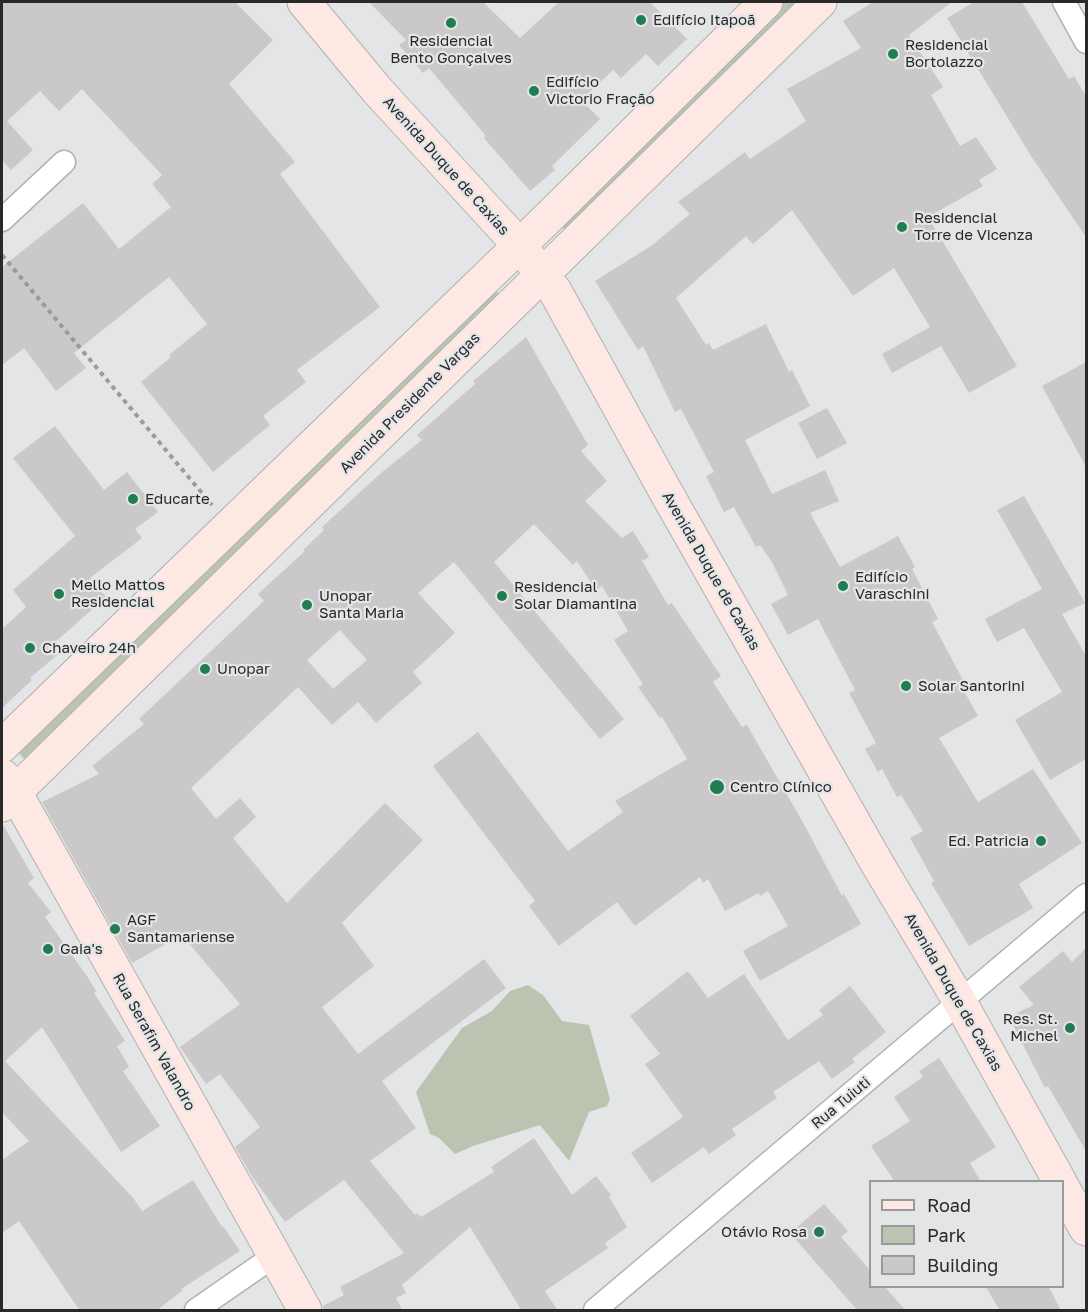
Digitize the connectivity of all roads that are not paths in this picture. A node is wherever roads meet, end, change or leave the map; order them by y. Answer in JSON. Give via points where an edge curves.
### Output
{"nodes":[{"id":1,"x":304,"y":2,"type":"edge"},
{"id":2,"x":766,"y":2,"type":"edge"},
{"id":3,"x":820,"y":2,"type":"edge"},
{"id":4,"x":1064,"y":2,"type":"edge"},
{"id":5,"x":1086,"y":42,"type":"edge"},
{"id":6,"x":64,"y":162,"type":"dead end"},
{"id":7,"x":2,"y":220,"type":"edge"},
{"id":8,"x":519,"y":245,"type":"junction"},
{"id":9,"x":542,"y":274,"type":"junction"},
{"id":10,"x":2,"y":746,"type":"edge"},
{"id":11,"x":6,"y":791,"type":"edge"},
{"id":12,"x":1086,"y":895,"type":"edge"},
{"id":13,"x":960,"y":1002,"type":"junction"},
{"id":14,"x":1059,"y":1180,"type":"edge"},
{"id":15,"x":1064,"y":1190,"type":"edge"},
{"id":16,"x":1086,"y":1229,"type":"edge"},
{"id":17,"x":274,"y":1256,"type":"junction"},
{"id":18,"x":196,"y":1311,"type":"edge"},
{"id":19,"x":305,"y":1311,"type":"edge"},
{"id":20,"x":595,"y":1311,"type":"edge"}],
"edges":[{"from":1,"to":8,"type":"main road","name":"Avenida Duque de Caxias","via":[[377,90]]},
{"from":2,"to":8,"type":"main road"},
{"from":3,"to":9,"type":"main road","name":"Avenida Presidente Vargas"},
{"from":4,"to":5,"type":"street"},
{"from":6,"to":7,"type":"street"},
{"from":8,"to":9,"type":"main road","name":"Avenida Duque de Caxias"},
{"from":8,"to":10,"type":"main road"},
{"from":9,"to":11,"type":"main road","name":"Avenida Presidente Vargas"},
{"from":9,"to":13,"type":"main road","name":"Avenida Duque de Caxias"},
{"from":11,"to":17,"type":"main road","name":"Rua Serafim Valandro"},
{"from":12,"to":13,"type":"street","name":"Rua Tuiuti"},
{"from":13,"to":14,"type":"main road","name":"Avenida Duque de Caxias"},
{"from":13,"to":20,"type":"street","name":"Rua Tuiuti"},
{"from":15,"to":16,"type":"main road"},
{"from":17,"to":18,"type":"street"},
{"from":17,"to":19,"type":"main road","name":"Rua Serafim Valandro"}]}
